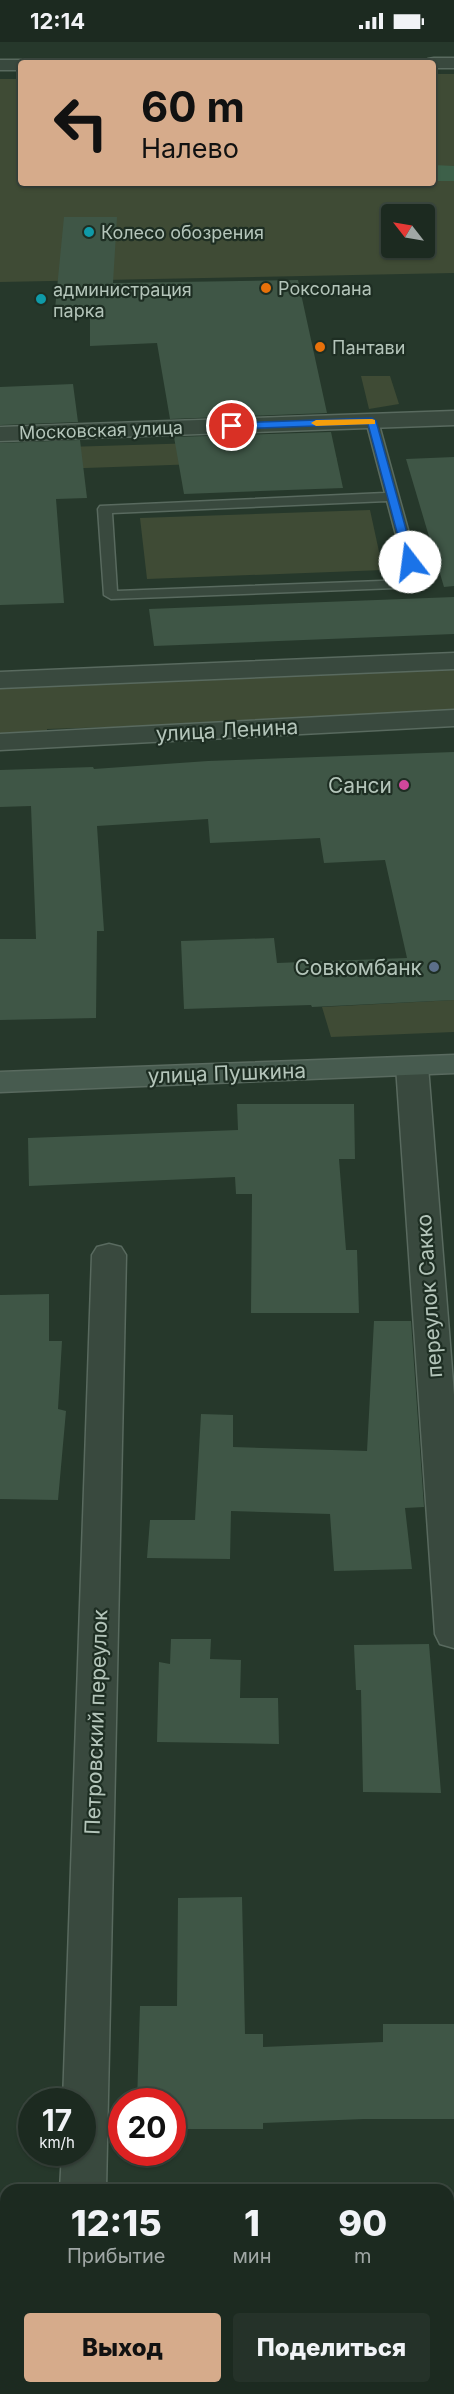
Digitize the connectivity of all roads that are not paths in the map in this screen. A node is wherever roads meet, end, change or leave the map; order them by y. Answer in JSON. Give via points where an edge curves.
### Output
{"nodes":[{"id":1,"x":436,"y":63,"type":"edge"},
{"id":2,"x":454,"y":63,"type":"edge"},
{"id":3,"x":0,"y":65,"type":"edge"},
{"id":4,"x":18,"y":65,"type":"edge"},
{"id":5,"x":454,"y":418,"type":"edge"},
{"id":6,"x":372,"y":421,"type":"junction"},
{"id":7,"x":0,"y":434,"type":"edge"},
{"id":8,"x":393,"y":497,"type":"junction"},
{"id":9,"x":454,"y":661,"type":"edge"},
{"id":10,"x":0,"y":680,"type":"edge"},
{"id":11,"x":454,"y":718,"type":"edge"},
{"id":12,"x":0,"y":742,"type":"edge"},
{"id":13,"x":454,"y":1064,"type":"edge"},
{"id":14,"x":412,"y":1066,"type":"junction"},
{"id":15,"x":0,"y":1082,"type":"edge"},
{"id":16,"x":109,"y":1255,"type":"dead end"},
{"id":17,"x":454,"y":1634,"type":"edge"},
{"id":18,"x":82,"y":2184,"type":"edge"}],
"edges":[{"from":1,"to":2,"type":"street"},
{"from":3,"to":4,"type":"street"},
{"from":5,"to":6,"type":"street","name":"Московская улица"},
{"from":6,"to":7,"type":"street","name":"Московская улица"},
{"from":6,"to":8,"type":"lane"},
{"from":8,"to":8,"type":"lane","via":[[416,584],[111,595],[105,509]]},
{"from":9,"to":10,"type":"street"},
{"from":11,"to":12,"type":"street","name":"улица Ленина"},
{"from":13,"to":14,"type":"main road","name":"улица Пушкина"},
{"from":14,"to":15,"type":"main road","name":"улица Пушкина"},
{"from":14,"to":17,"type":"street","name":"переулок Сакко"},
{"from":16,"to":18,"type":"street","name":"Петровский переулок"}]}
